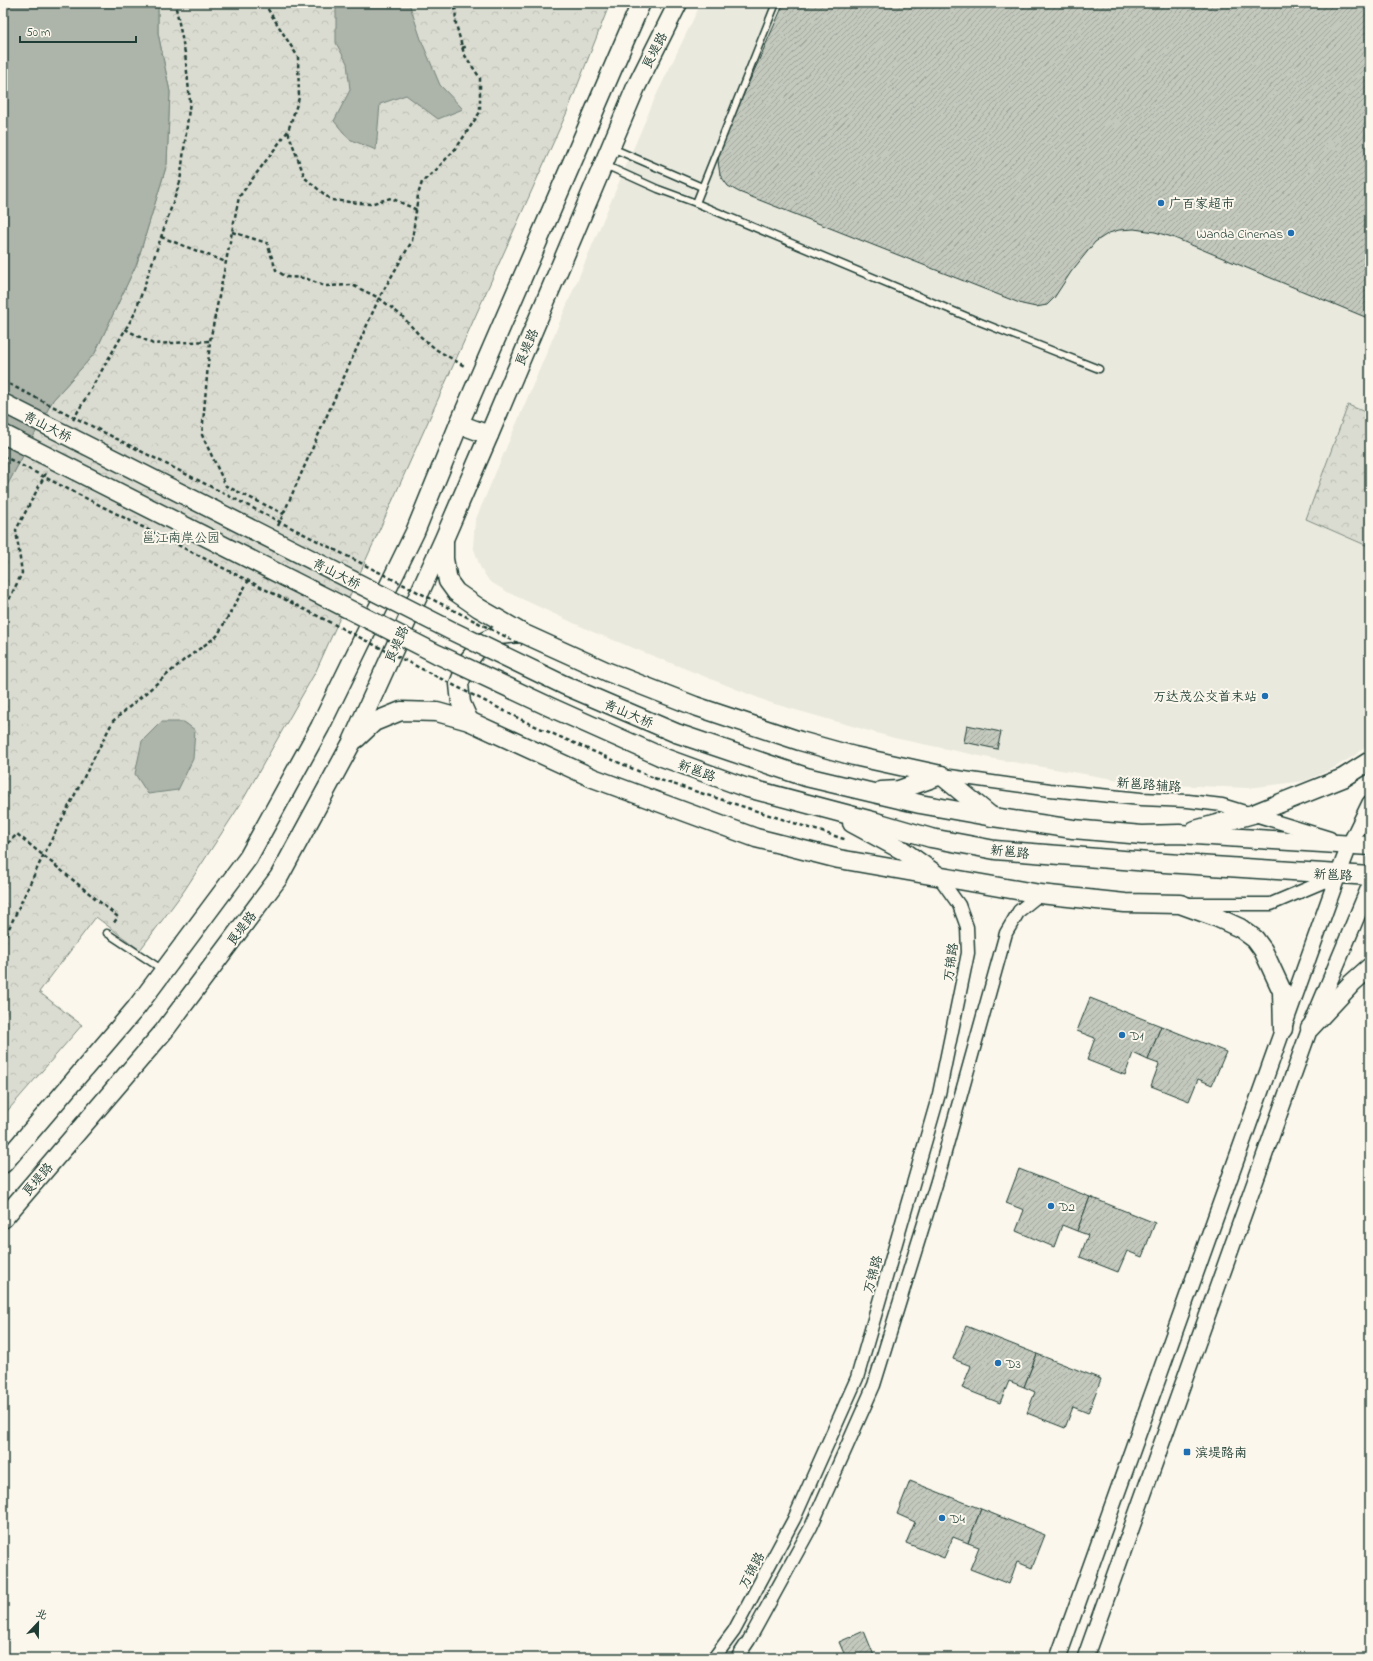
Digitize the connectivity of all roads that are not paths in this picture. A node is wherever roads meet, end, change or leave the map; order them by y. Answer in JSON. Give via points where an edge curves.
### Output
{"nodes":[{"id":1,"x":642,"y":3,"type":"edge"},
{"id":2,"x":678,"y":3,"type":"edge"},
{"id":3,"x":776,"y":3,"type":"edge"},
{"id":4,"x":611,"y":148,"type":"junction"},
{"id":5,"x":603,"y":165,"type":"junction"},
{"id":6,"x":702,"y":187,"type":"junction"},
{"id":7,"x":696,"y":203,"type":"junction"},
{"id":8,"x":1099,"y":369,"type":"dead end"},
{"id":9,"x":3,"y":403,"type":"edge"},
{"id":10,"x":459,"y":424,"type":"junction"},
{"id":11,"x":3,"y":434,"type":"edge"},
{"id":12,"x":489,"y":435,"type":"junction"},
{"id":13,"x":444,"y":539,"type":"junction"},
{"id":14,"x":523,"y":639,"type":"junction"},
{"id":15,"x":469,"y":721,"type":"junction"},
{"id":16,"x":351,"y":744,"type":"junction"},
{"id":17,"x":662,"y":757,"type":"joint"},
{"id":18,"x":1370,"y":761,"type":"edge"},
{"id":19,"x":941,"y":775,"type":"junction"},
{"id":20,"x":870,"y":792,"type":"junction"},
{"id":21,"x":1370,"y":802,"type":"edge"},
{"id":22,"x":830,"y":811,"type":"junction"},
{"id":23,"x":1253,"y":814,"type":"junction"},
{"id":24,"x":993,"y":817,"type":"junction"},
{"id":25,"x":1179,"y":834,"type":"junction"},
{"id":26,"x":1350,"y":844,"type":"junction"},
{"id":27,"x":1370,"y":846,"type":"edge"},
{"id":28,"x":1338,"y":875,"type":"junction"},
{"id":29,"x":1370,"y":876,"type":"edge"},
{"id":30,"x":939,"y":877,"type":"junction"},
{"id":31,"x":1370,"y":885,"type":"edge"},
{"id":32,"x":1040,"y":894,"type":"junction"},
{"id":33,"x":1180,"y":904,"type":"junction"},
{"id":34,"x":106,"y":933,"type":"road end"},
{"id":35,"x":1370,"y":967,"type":"edge"},
{"id":36,"x":164,"y":971,"type":"junction"},
{"id":37,"x":1310,"y":1028,"type":"junction"},
{"id":38,"x":1283,"y":1029,"type":"junction"},
{"id":39,"x":3,"y":1164,"type":"edge"},
{"id":40,"x":3,"y":1219,"type":"edge"},
{"id":41,"x":714,"y":1658,"type":"edge"},
{"id":42,"x":737,"y":1658,"type":"edge"},
{"id":43,"x":1058,"y":1658,"type":"edge"},
{"id":44,"x":1085,"y":1658,"type":"edge"}],
"edges":[{"from":1,"to":10,"type":"main road"},
{"from":2,"to":4,"type":"main road","name":"良堤路","via":[[636,87]]},
{"from":3,"to":6,"type":"lane"},
{"from":4,"to":5,"type":"main road","name":"良堤路"},
{"from":4,"to":6,"type":"lane"},
{"from":5,"to":7,"type":"lane"},
{"from":5,"to":12,"type":"main road","name":"良堤路"},
{"from":6,"to":7,"type":"lane"},
{"from":7,"to":8,"type":"lane"},
{"from":9,"to":20,"type":"main road","name":"青山大桥","bridge":true,"via":[[452,631],[564,685],[676,733],[806,777]]},
{"from":10,"to":12,"type":"main road"},
{"from":10,"to":36,"type":"main road","via":[[415,532],[316,734],[248,858]]},
{"from":11,"to":17,"type":"main road","name":"青山大桥","bridge":true,"via":[[437,654]]},
{"from":12,"to":13,"type":"main road","name":"良堤路"},
{"from":13,"to":14,"type":"main road","via":[[448,581],[456,592]]},
{"from":13,"to":16,"type":"main road","name":"良堤路"},
{"from":14,"to":15,"type":"main road","via":[[498,635],[483,642],[468,661],[460,684],[461,703]]},
{"from":14,"to":19,"type":"main road","via":[[695,706],[800,741]]},
{"from":15,"to":16,"type":"main road","via":[[437,712],[401,711],[374,722]]},
{"from":15,"to":30,"type":"main road","via":[[593,778],[756,838],[839,859]]},
{"from":16,"to":40,"type":"main road","name":"良堤路","via":[[274,883],[164,1031]]},
{"from":17,"to":22,"type":"main road","name":"新邕路","via":[[744,787]]},
{"from":18,"to":23,"type":"main road","via":[[1343,778]]},
{"from":19,"to":20,"type":"main road","via":[[899,790]]},
{"from":19,"to":23,"type":"street","name":"新邕路辅路","via":[[1050,790],[1222,805]]},
{"from":19,"to":24,"type":"main road"},
{"from":20,"to":24,"type":"main road"},
{"from":21,"to":26,"type":"street"},
{"from":22,"to":28,"type":"main road","name":"新邕路","via":[[931,838],[995,850]]},
{"from":22,"to":30,"type":"main road","via":[[902,850]]},
{"from":23,"to":25,"type":"main road"},
{"from":23,"to":26,"type":"street","name":"新邕路辅路"},
{"from":24,"to":25,"type":"main road","via":[[1127,834]]},
{"from":25,"to":26,"type":"main road"},
{"from":26,"to":27,"type":"main road"},
{"from":26,"to":28,"type":"street"},
{"from":28,"to":29,"type":"main road","name":"新邕路"},
{"from":28,"to":33,"type":"street","via":[[1272,904]]},
{"from":28,"to":38,"type":"street"},
{"from":30,"to":32,"type":"main road"},
{"from":30,"to":41,"type":"street","name":"万锦路","via":[[959,905],[967,927],[968,953],[939,1094],[928,1133],[857,1378],[794,1519],[734,1631]]},
{"from":31,"to":37,"type":"street"},
{"from":32,"to":33,"type":"main road","via":[[1125,903]]},
{"from":32,"to":42,"type":"street","via":[[1019,911],[1006,933],[937,1181],[874,1385],[811,1528]]},
{"from":33,"to":38,"type":"main road","via":[[1216,916],[1240,928],[1254,939],[1266,956],[1282,991]]},
{"from":34,"to":36,"type":"lane"},
{"from":35,"to":37,"type":"main road"},
{"from":36,"to":39,"type":"main road","via":[[136,1008]]},
{"from":37,"to":44,"type":"street"},
{"from":38,"to":43,"type":"street"}]}
